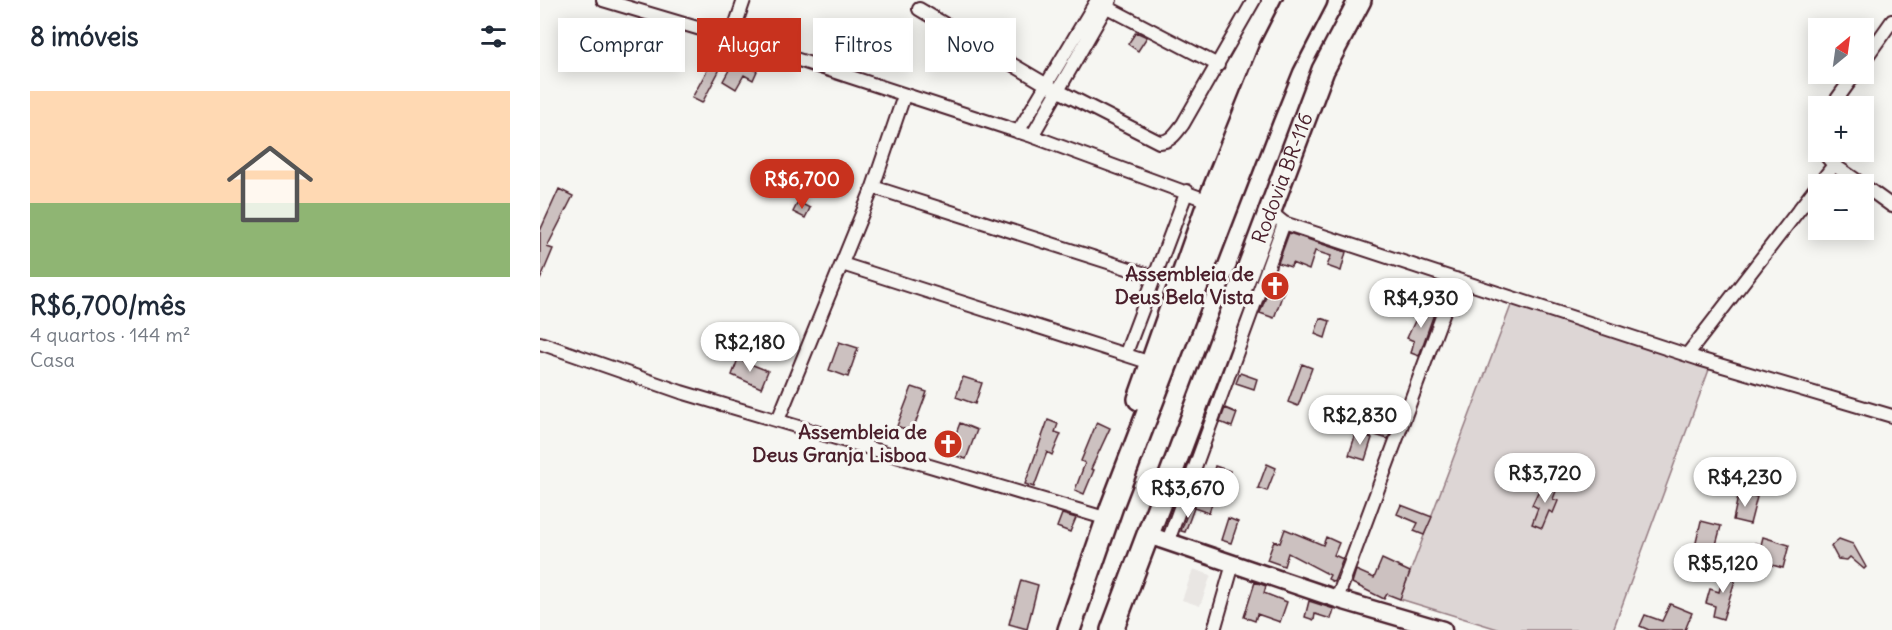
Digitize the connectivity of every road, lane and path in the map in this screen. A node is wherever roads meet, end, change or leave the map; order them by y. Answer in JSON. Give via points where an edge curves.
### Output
{"nodes":[{"id":1,"x":744,"y":0,"type":"edge"},
{"id":2,"x":1254,"y":0,"type":"edge"},
{"id":3,"x":1295,"y":0,"type":"edge"},
{"id":4,"x":1316,"y":0,"type":"edge"},
{"id":5,"x":1360,"y":0,"type":"edge"},
{"id":6,"x":607,"y":1,"type":"edge"},
{"id":7,"x":1100,"y":2,"type":"edge"},
{"id":8,"x":919,"y":9,"type":"dead end"},
{"id":9,"x":738,"y":18,"type":"edge"},
{"id":10,"x":1892,"y":21,"type":"edge"},
{"id":11,"x":697,"y":28,"type":"edge"},
{"id":12,"x":1874,"y":46,"type":"edge"},
{"id":13,"x":801,"y":61,"type":"edge"},
{"id":14,"x":1218,"y":65,"type":"junction"},
{"id":15,"x":1053,"y":87,"type":"junction"},
{"id":16,"x":904,"y":96,"type":"junction"},
{"id":17,"x":1018,"y":132,"type":"junction"},
{"id":18,"x":1032,"y":136,"type":"junction"},
{"id":19,"x":1831,"y":162,"type":"edge"},
{"id":20,"x":1834,"y":165,"type":"junction"},
{"id":21,"x":1827,"y":174,"type":"edge"},
{"id":22,"x":1847,"y":174,"type":"edge"},
{"id":23,"x":873,"y":187,"type":"junction"},
{"id":24,"x":1187,"y":191,"type":"junction"},
{"id":25,"x":1874,"y":193,"type":"edge"},
{"id":26,"x":1808,"y":198,"type":"edge"},
{"id":27,"x":1218,"y":204,"type":"junction"},
{"id":28,"x":1892,"y":206,"type":"edge"},
{"id":29,"x":1276,"y":217,"type":"junction"},
{"id":30,"x":842,"y":264,"type":"junction"},
{"id":31,"x":1155,"y":277,"type":"junction"},
{"id":32,"x":1456,"y":279,"type":"junction"},
{"id":33,"x":540,"y":343,"type":"edge"},
{"id":34,"x":1126,"y":353,"type":"junction"},
{"id":35,"x":1687,"y":355,"type":"junction"},
{"id":36,"x":1151,"y":363,"type":"junction"},
{"id":37,"x":1892,"y":416,"type":"edge"},
{"id":38,"x":778,"y":420,"type":"junction"},
{"id":39,"x":1110,"y":513,"type":"junction"},
{"id":40,"x":1158,"y":538,"type":"junction"},
{"id":41,"x":1233,"y":564,"type":"junction"},
{"id":42,"x":1336,"y":599,"type":"junction"},
{"id":43,"x":1069,"y":630,"type":"edge"},
{"id":44,"x":1113,"y":630,"type":"edge"},
{"id":45,"x":1214,"y":630,"type":"edge"},
{"id":46,"x":1443,"y":630,"type":"edge"}],
"edges":[{"from":1,"to":9,"type":"street"},
{"from":2,"to":14,"type":"street"},
{"from":3,"to":27,"type":"highway","via":[[1271,48]]},
{"from":4,"to":27,"type":"highway","name":"Rodovia BR-116"},
{"from":5,"to":29,"type":"highway","name":"Rodovia BR-116","via":[[1323,70]]},
{"from":6,"to":11,"type":"street"},
{"from":7,"to":14,"type":"street"},
{"from":7,"to":15,"type":"street"},
{"from":8,"to":15,"type":"street"},
{"from":10,"to":12,"type":"street"},
{"from":13,"to":16,"type":"street"},
{"from":14,"to":15,"type":"street","via":[[1183,124],[1173,138],[1164,142]]},
{"from":15,"to":17,"type":"street"},
{"from":15,"to":18,"type":"street"},
{"from":16,"to":17,"type":"street"},
{"from":16,"to":23,"type":"street"},
{"from":17,"to":18,"type":"street"},
{"from":18,"to":24,"type":"street"},
{"from":19,"to":20,"type":"street"},
{"from":20,"to":21,"type":"street"},
{"from":20,"to":22,"type":"street"},
{"from":23,"to":30,"type":"street"},
{"from":23,"to":31,"type":"street"},
{"from":24,"to":27,"type":"street"},
{"from":24,"to":31,"type":"street"},
{"from":25,"to":28,"type":"street"},
{"from":26,"to":35,"type":"street"},
{"from":27,"to":36,"type":"highway"},
{"from":27,"to":39,"type":"highway","name":"Rodovia BR-116"},
{"from":29,"to":32,"type":"street"},
{"from":29,"to":40,"type":"highway","name":"Rodovia BR-116"},
{"from":30,"to":34,"type":"street"},
{"from":30,"to":38,"type":"street"},
{"from":31,"to":34,"type":"street"},
{"from":32,"to":35,"type":"street"},
{"from":32,"to":42,"type":"street"},
{"from":33,"to":38,"type":"street","via":[[681,392]]},
{"from":34,"to":36,"type":"street"},
{"from":35,"to":37,"type":"street"},
{"from":36,"to":39,"type":"highway","via":[[1122,450]]},
{"from":38,"to":39,"type":"street"},
{"from":39,"to":43,"type":"highway","name":"Rodovia BR-116"},
{"from":40,"to":41,"type":"street"},
{"from":40,"to":44,"type":"highway","name":"Rodovia BR-116"},
{"from":41,"to":42,"type":"street"},
{"from":41,"to":45,"type":"street"},
{"from":42,"to":46,"type":"street"}]}
